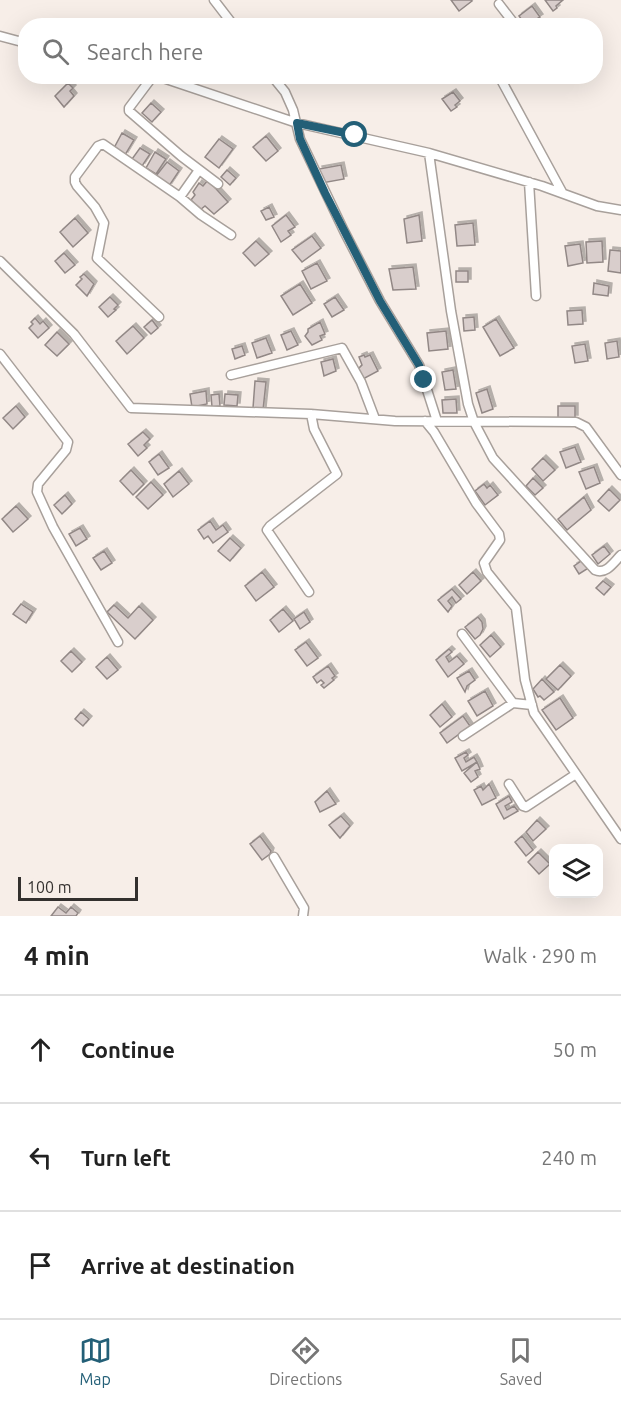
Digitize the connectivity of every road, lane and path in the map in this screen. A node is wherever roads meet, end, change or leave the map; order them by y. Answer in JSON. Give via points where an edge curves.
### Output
{"nodes":[{"id":1,"x":214,"y":0,"type":"edge"},
{"id":2,"x":499,"y":4,"type":"dead end"},
{"id":3,"x":228,"y":18,"type":"edge"},
{"id":4,"x":510,"y":18,"type":"edge"},
{"id":5,"x":0,"y":36,"type":"edge"},
{"id":6,"x":18,"y":41,"type":"edge"},
{"id":7,"x":149,"y":84,"type":"edge"},
{"id":8,"x":179,"y":84,"type":"edge"},
{"id":9,"x":278,"y":84,"type":"edge"},
{"id":10,"x":503,"y":84,"type":"edge"},
{"id":11,"x":297,"y":123,"type":"junction"},
{"id":12,"x":429,"y":153,"type":"junction"},
{"id":13,"x":199,"y":170,"type":"junction"},
{"id":14,"x":529,"y":182,"type":"junction"},
{"id":15,"x":218,"y":184,"type":"dead end"},
{"id":16,"x":562,"y":192,"type":"junction"},
{"id":17,"x":180,"y":197,"type":"junction"},
{"id":18,"x":621,"y":210,"type":"edge"},
{"id":19,"x":231,"y":234,"type":"dead end"},
{"id":20,"x":0,"y":261,"type":"edge"},
{"id":21,"x":536,"y":296,"type":"dead end"},
{"id":22,"x":159,"y":317,"type":"dead end"},
{"id":23,"x":0,"y":354,"type":"edge"},
{"id":24,"x":231,"y":375,"type":"dead end"},
{"id":25,"x":311,"y":414,"type":"junction"},
{"id":26,"x":375,"y":419,"type":"junction"},
{"id":27,"x":425,"y":421,"type":"junction"},
{"id":28,"x":437,"y":421,"type":"junction"},
{"id":29,"x":474,"y":422,"type":"junction"},
{"id":30,"x":621,"y":474,"type":"edge"},
{"id":31,"x":621,"y":555,"type":"edge"},
{"id":32,"x":309,"y":592,"type":"dead end"},
{"id":33,"x":462,"y":634,"type":"dead end"},
{"id":34,"x":118,"y":642,"type":"dead end"},
{"id":35,"x":513,"y":704,"type":"junction"},
{"id":36,"x":532,"y":705,"type":"junction"},
{"id":37,"x":463,"y":736,"type":"dead end"},
{"id":38,"x":576,"y":774,"type":"junction"},
{"id":39,"x":509,"y":784,"type":"dead end"},
{"id":40,"x":621,"y":839,"type":"edge"},
{"id":41,"x":274,"y":857,"type":"dead end"},
{"id":42,"x":303,"y":916,"type":"edge"}],
"edges":[{"from":1,"to":3,"type":"street"},
{"from":2,"to":4,"type":"street"},
{"from":5,"to":6,"type":"street"},
{"from":7,"to":13,"type":"street","via":[[128,110]]},
{"from":8,"to":11,"type":"street"},
{"from":9,"to":11,"type":"street"},
{"from":10,"to":16,"type":"street"},
{"from":11,"to":12,"type":"street"},
{"from":11,"to":28,"type":"street","via":[[300,139],[334,212],[380,301],[419,365]]},
{"from":12,"to":14,"type":"street"},
{"from":12,"to":29,"type":"street","via":[[451,311]]},
{"from":13,"to":15,"type":"street"},
{"from":13,"to":17,"type":"street"},
{"from":14,"to":16,"type":"street"},
{"from":14,"to":21,"type":"street"},
{"from":16,"to":18,"type":"street","via":[[597,206]]},
{"from":17,"to":19,"type":"street"},
{"from":17,"to":22,"type":"street","via":[[103,144],[75,180],[104,223],[97,258]]},
{"from":20,"to":25,"type":"street","via":[[74,334],[131,408]]},
{"from":23,"to":34,"type":"street","via":[[68,442],[66,450],[38,484],[37,492]]},
{"from":24,"to":26,"type":"street","via":[[342,348]]},
{"from":25,"to":26,"type":"street"},
{"from":25,"to":32,"type":"street","via":[[314,429],[337,474],[267,530]]},
{"from":26,"to":27,"type":"street"},
{"from":27,"to":28,"type":"street"},
{"from":27,"to":36,"type":"street","via":[[499,534],[500,540],[484,563],[516,608]]},
{"from":28,"to":29,"type":"street"},
{"from":29,"to":30,"type":"street","via":[[580,423]]},
{"from":29,"to":31,"type":"street","via":[[493,458],[595,570],[605,571]]},
{"from":33,"to":35,"type":"street"},
{"from":35,"to":36,"type":"street"},
{"from":35,"to":37,"type":"street"},
{"from":36,"to":38,"type":"street"},
{"from":38,"to":39,"type":"street","via":[[526,807]]},
{"from":38,"to":40,"type":"street"},
{"from":41,"to":42,"type":"street","via":[[304,908]]}]}
